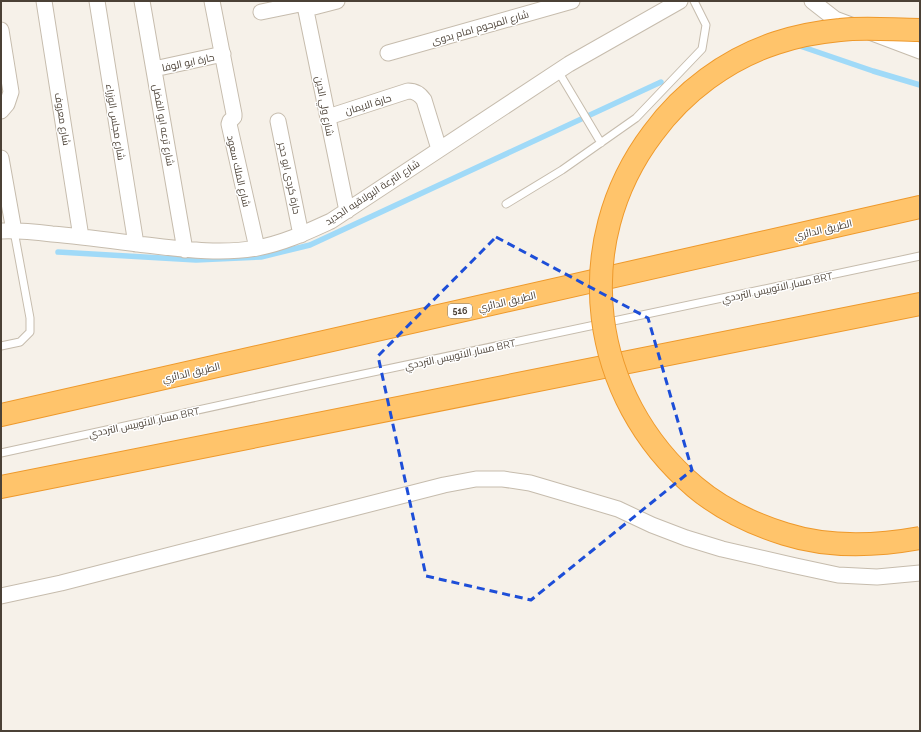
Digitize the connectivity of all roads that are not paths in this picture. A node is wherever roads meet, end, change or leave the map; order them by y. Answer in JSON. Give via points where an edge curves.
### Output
{"nodes":[{"id":1,"x":44,"y":1,"type":"edge"},
{"id":2,"x":97,"y":1,"type":"edge"},
{"id":3,"x":143,"y":1,"type":"edge"},
{"id":4,"x":212,"y":1,"type":"edge"},
{"id":5,"x":337,"y":1,"type":"edge"},
{"id":6,"x":572,"y":1,"type":"edge"},
{"id":7,"x":680,"y":1,"type":"edge"},
{"id":8,"x":694,"y":1,"type":"edge"},
{"id":9,"x":812,"y":1,"type":"edge"},
{"id":10,"x":305,"y":4,"type":"edge"},
{"id":11,"x":261,"y":12,"type":"dead end"},
{"id":12,"x":1,"y":30,"type":"edge"},
{"id":13,"x":920,"y":30,"type":"edge"},
{"id":14,"x":920,"y":51,"type":"edge"},
{"id":15,"x":388,"y":53,"type":"dead end"},
{"id":16,"x":222,"y":54,"type":"junction"},
{"id":17,"x":154,"y":69,"type":"junction"},
{"id":18,"x":558,"y":71,"type":"junction"},
{"id":19,"x":6,"y":98,"type":"edge"},
{"id":20,"x":1,"y":111,"type":"edge"},
{"id":21,"x":328,"y":117,"type":"junction"},
{"id":22,"x":278,"y":121,"type":"dead end"},
{"id":23,"x":601,"y":142,"type":"junction"},
{"id":24,"x":439,"y":149,"type":"junction"},
{"id":25,"x":1,"y":158,"type":"edge"},
{"id":26,"x":506,"y":204,"type":"dead end"},
{"id":27,"x":920,"y":207,"type":"edge"},
{"id":28,"x":347,"y":211,"type":"junction"},
{"id":29,"x":8,"y":231,"type":"edge"},
{"id":30,"x":301,"y":235,"type":"junction"},
{"id":31,"x":81,"y":237,"type":"junction"},
{"id":32,"x":136,"y":244,"type":"junction"},
{"id":33,"x":257,"y":248,"type":"junction"},
{"id":34,"x":185,"y":250,"type":"junction"},
{"id":35,"x":920,"y":256,"type":"edge"},
{"id":36,"x":920,"y":304,"type":"edge"},
{"id":37,"x":1,"y":346,"type":"edge"},
{"id":38,"x":1,"y":415,"type":"edge"},
{"id":39,"x":1,"y":454,"type":"edge"},
{"id":40,"x":1,"y":487,"type":"edge"},
{"id":41,"x":920,"y":538,"type":"edge"},
{"id":42,"x":920,"y":574,"type":"edge"},
{"id":43,"x":1,"y":596,"type":"edge"}],
"edges":[{"from":1,"to":31,"type":"street","name":"شارع معروف"},
{"from":2,"to":32,"type":"street","name":"شارع مجلس الوزراء"},
{"from":3,"to":17,"type":"street","name":"شارع ترعه ابو الفضل"},
{"from":4,"to":16,"type":"street","name":"شارع الملك سعود"},
{"from":5,"to":10,"type":"street"},
{"from":6,"to":15,"type":"street","name":"شارع المرحوم امام بدوى"},
{"from":7,"to":18,"type":"street","name":"شارع الترعة البولاقيه الجديد"},
{"from":8,"to":23,"type":"lane","via":[[706,25],[702,50],[636,118]]},
{"from":9,"to":14,"type":"street","via":[[835,19]]},
{"from":10,"to":11,"type":"street"},
{"from":10,"to":21,"type":"street","name":"شارع ولي الدين"},
{"from":12,"to":19,"type":"street","via":[[11,92]]},
{"from":13,"to":41,"type":"highway","bridge":true,"via":[[842,30],[807,34],[742,57],[713,74],[667,115],[641,148],[612,210],[604,243],[600,277],[601,311],[607,345],[617,378],[631,409],[662,454],[696,488],[724,508],[794,537],[855,545],[889,544]]},
{"from":16,"to":17,"type":"street","name":"حارة ابو الوفا"},
{"from":16,"to":33,"type":"street","name":"شارع الملك سعود","via":[[234,114],[229,124]]},
{"from":17,"to":34,"type":"street","name":"شارع ترعه ابو الفضل"},
{"from":18,"to":23,"type":"lane"},
{"from":18,"to":24,"type":"street","name":"شارع الترعة البولاقيه الجديد"},
{"from":19,"to":20,"type":"street","via":[[7,104]]},
{"from":21,"to":24,"type":"street","name":"حارة الايمان","via":[[408,92],[417,93],[424,100]]},
{"from":21,"to":28,"type":"street","name":"شارع ولي الدين"},
{"from":22,"to":30,"type":"street","name":"حارة كردى ابو حجر"},
{"from":23,"to":26,"type":"lane","via":[[562,170]]},
{"from":24,"to":28,"type":"street","name":"شارع الترعة البولاقيه الجديد"},
{"from":25,"to":29,"type":"street"},
{"from":27,"to":38,"type":"highway","name":"الطريق الدائري","number":"516"},
{"from":28,"to":30,"type":"street","name":"شارع الترعة البولاقيه الجديد"},
{"from":29,"to":31,"type":"street","name":"شارع الترعة البولاقيه الجديد"},
{"from":29,"to":37,"type":"lane","via":[[30,318],[30,332],[20,342]]},
{"from":30,"to":33,"type":"street","name":"شارع الترعة البولاقيه الجديد"},
{"from":31,"to":32,"type":"street","name":"شارع الترعة البولاقيه الجديد"},
{"from":32,"to":34,"type":"street","name":"شارع الترعة البولاقيه الجديد"},
{"from":33,"to":34,"type":"street","name":"شارع الترعة البولاقيه الجديد","via":[[231,251]]},
{"from":35,"to":39,"type":"lane","name":"مسار الاتوبيس الترددي BRT"},
{"from":36,"to":40,"type":"highway"},
{"from":42,"to":43,"type":"street","via":[[877,577],[838,575],[722,549],[672,532],[618,509],[530,483],[476,479]]}]}
